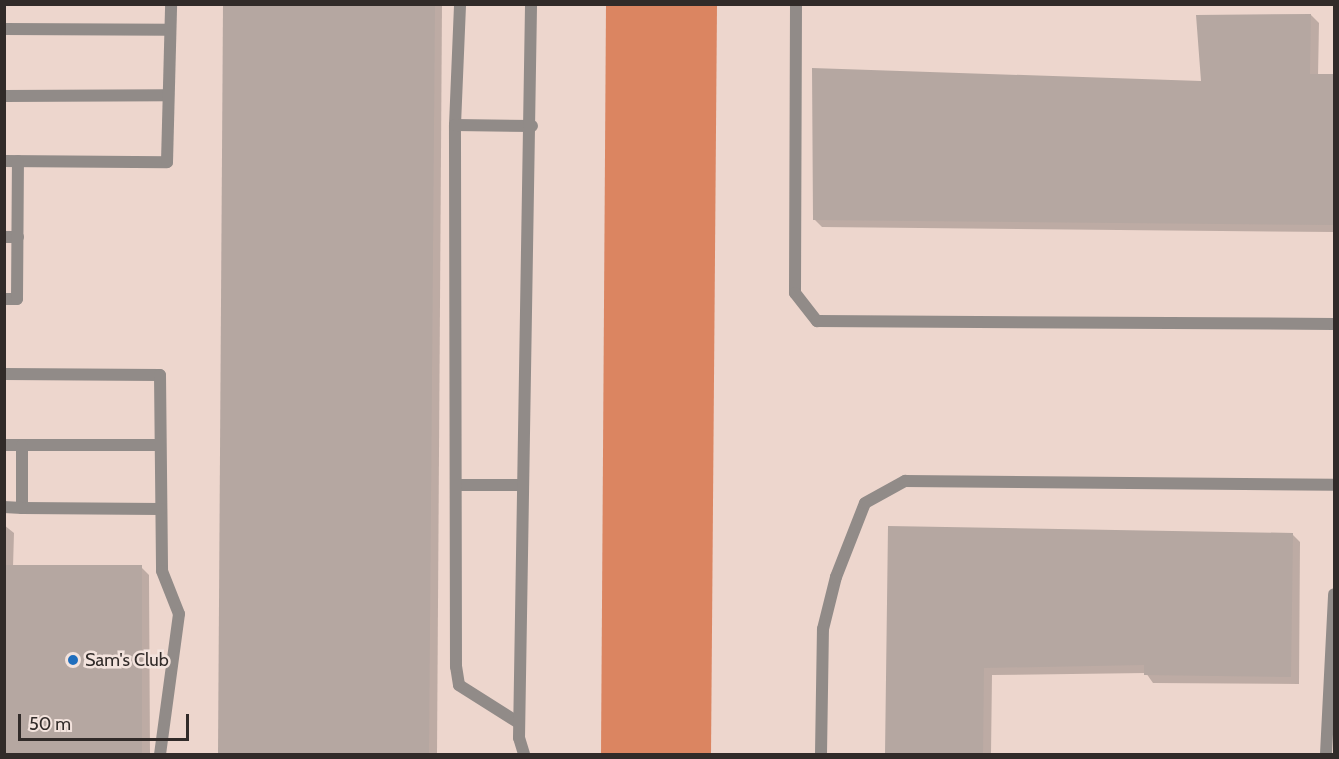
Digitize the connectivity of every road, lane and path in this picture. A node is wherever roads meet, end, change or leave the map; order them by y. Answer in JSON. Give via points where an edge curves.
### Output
{"nodes":[{"id":1,"x":171,"y":4,"type":"edge"},
{"id":2,"x":460,"y":4,"type":"edge"},
{"id":3,"x":531,"y":4,"type":"edge"},
{"id":4,"x":796,"y":4,"type":"edge"},
{"id":5,"x":4,"y":29,"type":"edge"},
{"id":6,"x":170,"y":30,"type":"junction"},
{"id":7,"x":168,"y":95,"type":"junction"},
{"id":8,"x":4,"y":96,"type":"edge"},
{"id":9,"x":455,"y":125,"type":"junction"},
{"id":10,"x":532,"y":126,"type":"junction"},
{"id":11,"x":4,"y":161,"type":"edge"},
{"id":12,"x":18,"y":161,"type":"junction"},
{"id":13,"x":4,"y":237,"type":"edge"},
{"id":14,"x":18,"y":237,"type":"junction"},
{"id":15,"x":11,"y":299,"type":"edge"},
{"id":16,"x":1335,"y":324,"type":"edge"},
{"id":17,"x":4,"y":374,"type":"edge"},
{"id":18,"x":4,"y":445,"type":"edge"},
{"id":19,"x":22,"y":445,"type":"junction"},
{"id":20,"x":160,"y":445,"type":"junction"},
{"id":21,"x":456,"y":485,"type":"junction"},
{"id":22,"x":523,"y":485,"type":"junction"},
{"id":23,"x":1335,"y":485,"type":"edge"},
{"id":24,"x":4,"y":507,"type":"edge"},
{"id":25,"x":22,"y":508,"type":"junction"},
{"id":26,"x":161,"y":509,"type":"junction"},
{"id":27,"x":1335,"y":594,"type":"edge"},
{"id":28,"x":519,"y":723,"type":"junction"},
{"id":29,"x":160,"y":754,"type":"edge"},
{"id":30,"x":524,"y":754,"type":"edge"},
{"id":31,"x":821,"y":754,"type":"edge"},
{"id":32,"x":1326,"y":754,"type":"edge"}],
"edges":[{"from":1,"to":6,"type":"lane"},
{"from":2,"to":9,"type":"lane"},
{"from":3,"to":10,"type":"lane"},
{"from":4,"to":16,"type":"lane","via":[[795,293],[817,321]]},
{"from":5,"to":6,"type":"lane"},
{"from":6,"to":7,"type":"lane"},
{"from":7,"to":8,"type":"lane"},
{"from":7,"to":12,"type":"lane","via":[[167,162]]},
{"from":9,"to":10,"type":"lane"},
{"from":9,"to":21,"type":"lane"},
{"from":10,"to":22,"type":"lane"},
{"from":11,"to":12,"type":"lane"},
{"from":12,"to":14,"type":"lane"},
{"from":13,"to":14,"type":"lane"},
{"from":14,"to":15,"type":"lane"},
{"from":17,"to":20,"type":"lane","via":[[160,375]]},
{"from":18,"to":19,"type":"lane"},
{"from":19,"to":20,"type":"lane"},
{"from":19,"to":25,"type":"lane"},
{"from":20,"to":26,"type":"lane"},
{"from":21,"to":22,"type":"lane"},
{"from":21,"to":28,"type":"lane","via":[[459,685]]},
{"from":22,"to":28,"type":"lane"},
{"from":23,"to":31,"type":"lane","via":[[905,481],[865,503],[836,577],[823,629]]},
{"from":24,"to":25,"type":"lane"},
{"from":25,"to":26,"type":"lane"},
{"from":26,"to":29,"type":"lane","via":[[162,571],[179,614]]},
{"from":27,"to":32,"type":"lane"},
{"from":28,"to":30,"type":"lane"}]}
